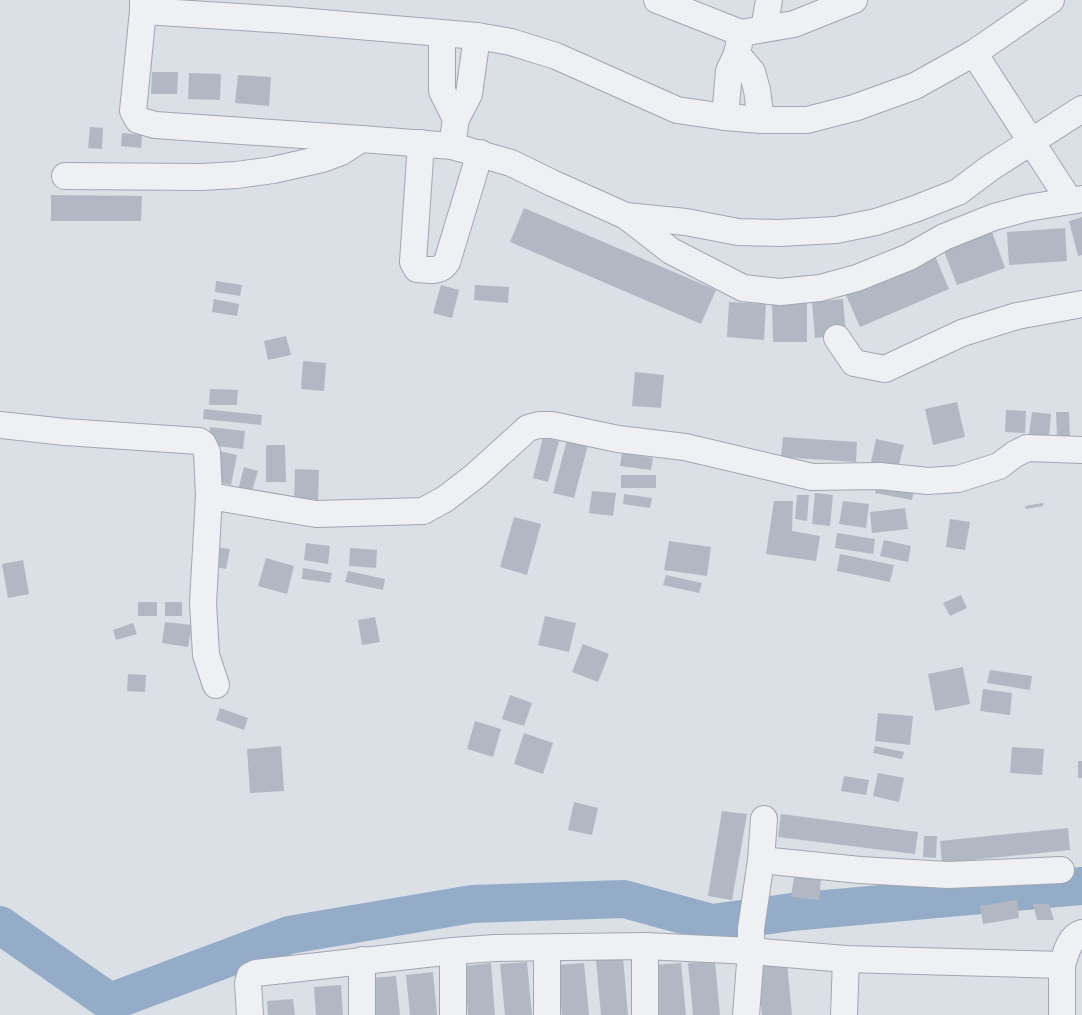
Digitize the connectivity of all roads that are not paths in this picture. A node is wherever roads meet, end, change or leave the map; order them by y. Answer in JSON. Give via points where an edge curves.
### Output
{"nodes":[{"id":1,"x":657,"y":0,"type":"edge"},
{"id":2,"x":769,"y":0,"type":"edge"},
{"id":3,"x":854,"y":0,"type":"edge"},
{"id":4,"x":1051,"y":0,"type":"edge"},
{"id":5,"x":143,"y":6,"type":"edge"},
{"id":6,"x":442,"y":34,"type":"junction"},
{"id":7,"x":477,"y":36,"type":"junction"},
{"id":8,"x":747,"y":38,"type":"junction"},
{"id":9,"x":974,"y":54,"type":"junction"},
{"id":10,"x":1082,"y":109,"type":"edge"},
{"id":11,"x":725,"y":117,"type":"junction"},
{"id":12,"x":456,"y":119,"type":"junction"},
{"id":13,"x":761,"y":120,"type":"junction"},
{"id":14,"x":361,"y":139,"type":"junction"},
{"id":15,"x":421,"y":143,"type":"junction"},
{"id":16,"x":1032,"y":143,"type":"junction"},
{"id":17,"x":452,"y":146,"type":"junction"},
{"id":18,"x":480,"y":153,"type":"junction"},
{"id":19,"x":65,"y":176,"type":"dead end"},
{"id":20,"x":1076,"y":200,"type":"edge"},
{"id":21,"x":626,"y":216,"type":"junction"},
{"id":22,"x":1082,"y":304,"type":"edge"},
{"id":23,"x":837,"y":338,"type":"dead end"},
{"id":24,"x":0,"y":425,"type":"edge"},
{"id":25,"x":1082,"y":450,"type":"edge"},
{"id":26,"x":209,"y":496,"type":"junction"},
{"id":27,"x":216,"y":685,"type":"dead end"},
{"id":28,"x":764,"y":819,"type":"dead end"},
{"id":29,"x":761,"y":860,"type":"junction"},
{"id":30,"x":1061,"y":870,"type":"dead end"},
{"id":31,"x":752,"y":929,"type":"junction"},
{"id":32,"x":1082,"y":933,"type":"edge"},
{"id":33,"x":645,"y":946,"type":"junction"},
{"id":34,"x":547,"y":948,"type":"junction"},
{"id":35,"x":453,"y":951,"type":"junction"},
{"id":36,"x":846,"y":959,"type":"junction"},
{"id":37,"x":362,"y":960,"type":"junction"},
{"id":38,"x":1062,"y":964,"type":"junction"},
{"id":39,"x":250,"y":1015,"type":"edge"},
{"id":40,"x":362,"y":1015,"type":"edge"},
{"id":41,"x":453,"y":1015,"type":"edge"},
{"id":42,"x":547,"y":1015,"type":"edge"},
{"id":43,"x":645,"y":1015,"type":"edge"},
{"id":44,"x":746,"y":1015,"type":"edge"},
{"id":45,"x":844,"y":1015,"type":"edge"},
{"id":46,"x":1062,"y":1015,"type":"edge"}],
"edges":[{"from":1,"to":8,"type":"street"},
{"from":2,"to":8,"type":"street"},
{"from":3,"to":8,"type":"street","via":[[794,24]]},
{"from":4,"to":9,"type":"street"},
{"from":5,"to":6,"type":"street"},
{"from":5,"to":14,"type":"street","via":[[133,111],[138,120],[155,125]]},
{"from":6,"to":7,"type":"street"},
{"from":6,"to":12,"type":"street","via":[[442,91]]},
{"from":7,"to":11,"type":"street","via":[[511,42],[556,56],[677,110]]},
{"from":7,"to":12,"type":"street","via":[[469,94]]},
{"from":8,"to":11,"type":"street","via":[[729,71]]},
{"from":8,"to":13,"type":"street"},
{"from":9,"to":13,"type":"street","via":[[915,86],[854,108],[807,120]]},
{"from":9,"to":16,"type":"street"},
{"from":10,"to":16,"type":"street"},
{"from":11,"to":13,"type":"street"},
{"from":12,"to":17,"type":"street"},
{"from":14,"to":15,"type":"street"},
{"from":14,"to":19,"type":"street","via":[[342,152],[322,159],[236,175]]},
{"from":15,"to":17,"type":"street"},
{"from":15,"to":18,"type":"street","via":[[413,262],[417,268],[430,271],[442,268],[447,262]]},
{"from":16,"to":20,"type":"street"},
{"from":16,"to":21,"type":"street","via":[[958,192],[876,222],[836,230],[738,232],[686,222]]},
{"from":17,"to":18,"type":"street"},
{"from":18,"to":21,"type":"street","via":[[511,163]]},
{"from":20,"to":21,"type":"street","via":[[994,217],[857,278],[820,288],[780,292],[744,288],[671,251]]},
{"from":22,"to":23,"type":"street","via":[[1017,316],[962,334],[885,369],[854,363]]},
{"from":24,"to":26,"type":"street","via":[[199,442],[207,452]]},
{"from":25,"to":26,"type":"street","via":[[1027,448],[999,466],[958,479],[928,482],[880,476],[812,477],[685,447],[540,425],[519,434],[475,476],[445,499],[422,511],[316,514]]},
{"from":26,"to":27,"type":"street","via":[[203,603],[206,655]]},
{"from":28,"to":29,"type":"street"},
{"from":29,"to":30,"type":"street","via":[[948,875]]},
{"from":29,"to":31,"type":"street"},
{"from":31,"to":33,"type":"street"},
{"from":31,"to":36,"type":"street"},
{"from":31,"to":44,"type":"street"},
{"from":32,"to":38,"type":"street","via":[[1075,935]]},
{"from":33,"to":34,"type":"street"},
{"from":33,"to":43,"type":"street"},
{"from":34,"to":35,"type":"street"},
{"from":34,"to":42,"type":"street"},
{"from":35,"to":37,"type":"street"},
{"from":35,"to":41,"type":"street"},
{"from":36,"to":38,"type":"street"},
{"from":36,"to":45,"type":"street"},
{"from":37,"to":39,"type":"street","via":[[256,973],[250,976],[248,983]]},
{"from":37,"to":40,"type":"street"},
{"from":38,"to":46,"type":"street"}]}
